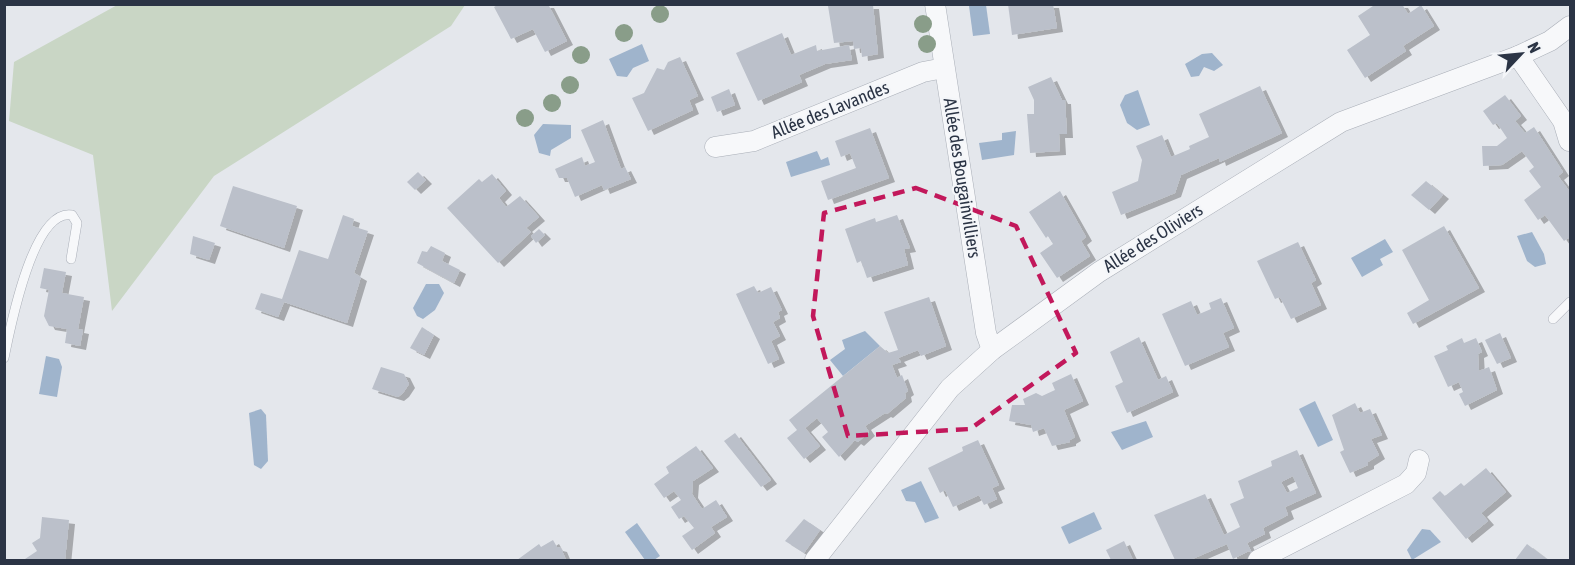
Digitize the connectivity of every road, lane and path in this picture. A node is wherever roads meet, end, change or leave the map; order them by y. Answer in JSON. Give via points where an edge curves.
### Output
{"nodes":[{"id":1,"x":935,"y":4,"type":"edge"},
{"id":2,"x":1570,"y":26,"type":"edge"},
{"id":3,"x":1518,"y":56,"type":"junction"},
{"id":4,"x":945,"y":68,"type":"junction"},
{"id":5,"x":1569,"y":141,"type":"dead end"},
{"id":6,"x":715,"y":147,"type":"dead end"},
{"id":7,"x":71,"y":259,"type":"dead end"},
{"id":8,"x":1570,"y":302,"type":"edge"},
{"id":9,"x":1553,"y":319,"type":"dead end"},
{"id":10,"x":992,"y":350,"type":"junction"},
{"id":11,"x":4,"y":358,"type":"edge"},
{"id":12,"x":1419,"y":460,"type":"dead end"},
{"id":13,"x":815,"y":561,"type":"edge"},
{"id":14,"x":1258,"y":561,"type":"edge"}],
"edges":[{"from":1,"to":4,"type":"street","name":"Allée des Bougainvilliers"},
{"from":2,"to":3,"type":"street","name":"Allée des Oliviers"},
{"from":3,"to":5,"type":"street","via":[[1563,121]]},
{"from":3,"to":10,"type":"street","name":"Allée des Oliviers","via":[[1341,122],[1099,272]]},
{"from":4,"to":6,"type":"street","name":"Allée des Lavandes","via":[[923,72],[754,141]]},
{"from":4,"to":10,"type":"street","name":"Allée des Bougainvilliers","via":[[986,333]]},
{"from":7,"to":11,"type":"lane","via":[[77,224],[72,215],[65,213],[57,216],[49,227],[25,270]]},
{"from":8,"to":9,"type":"lane"},
{"from":10,"to":13,"type":"street","name":"Allée des Oliviers","via":[[950,388]]},
{"from":12,"to":14,"type":"street","via":[[1416,473],[1406,484]]}]}
